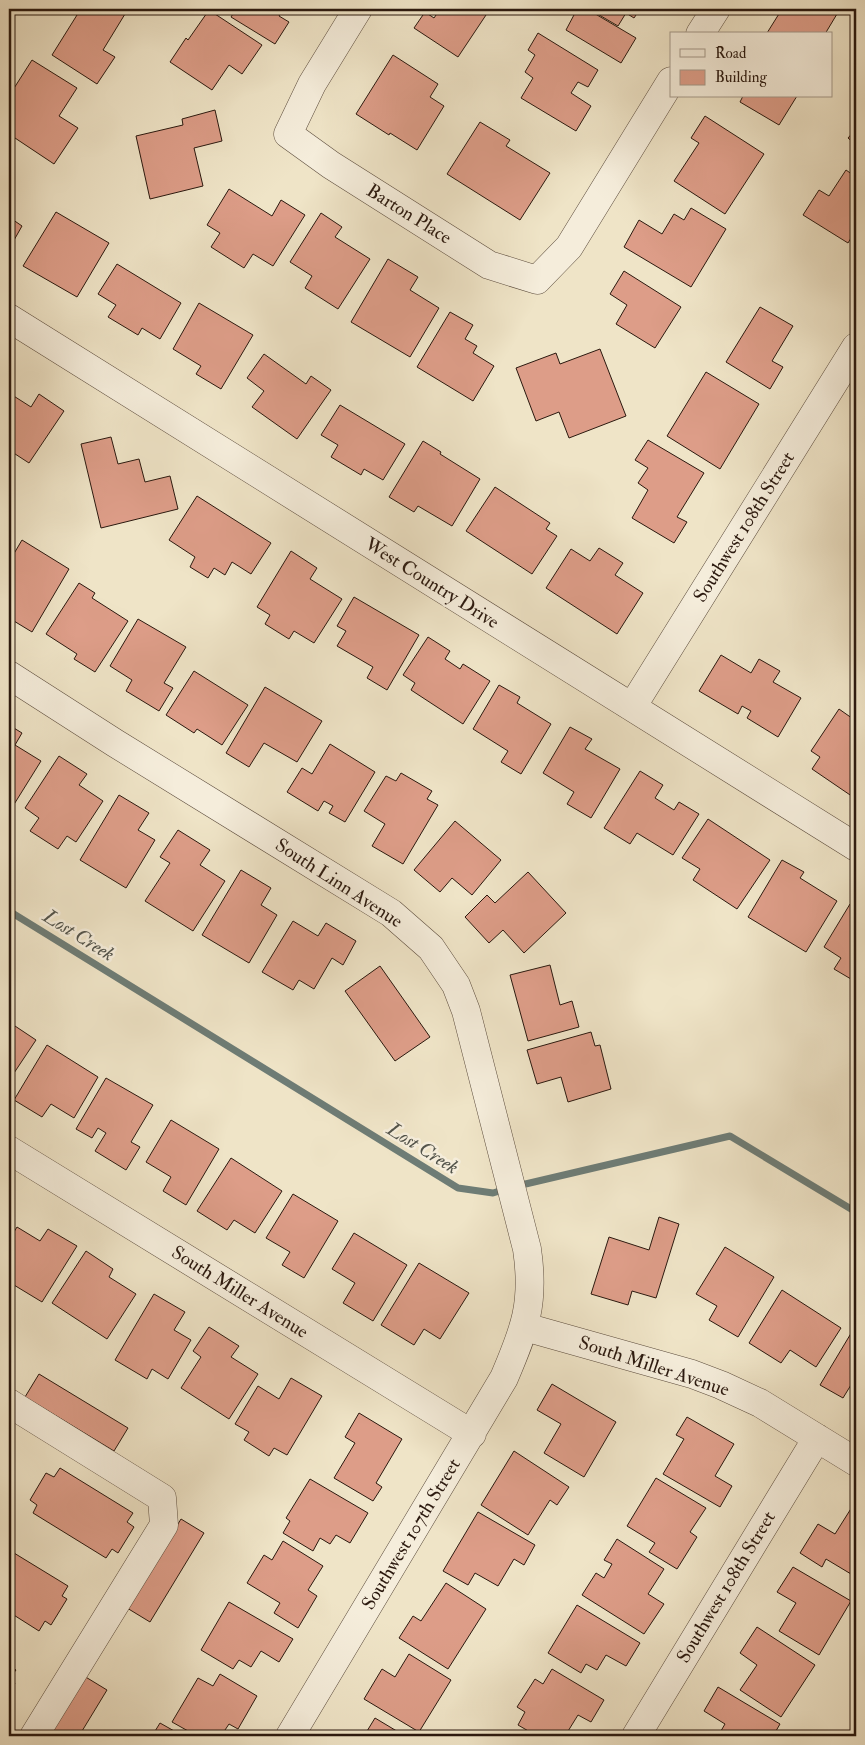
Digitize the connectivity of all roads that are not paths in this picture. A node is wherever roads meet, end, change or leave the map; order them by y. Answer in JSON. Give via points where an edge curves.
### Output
{"nodes":[{"id":1,"x":358,"y":9,"type":"edge"},
{"id":2,"x":716,"y":9,"type":"edge"},
{"id":3,"x":701,"y":32,"type":"edge"},
{"id":4,"x":670,"y":83,"type":"edge"},
{"id":5,"x":9,"y":318,"type":"edge"},
{"id":6,"x":856,"y":347,"type":"edge"},
{"id":7,"x":9,"y":675,"type":"edge"},
{"id":8,"x":632,"y":707,"type":"junction"},
{"id":9,"x":856,"y":847,"type":"edge"},
{"id":10,"x":9,"y":1150,"type":"edge"},
{"id":11,"x":524,"y":1327,"type":"junction"},
{"id":12,"x":9,"y":1403,"type":"edge"},
{"id":13,"x":472,"y":1434,"type":"junction"},
{"id":14,"x":817,"y":1438,"type":"junction"},
{"id":15,"x":856,"y":1462,"type":"edge"},
{"id":16,"x":34,"y":1736,"type":"edge"},
{"id":17,"x":290,"y":1736,"type":"edge"},
{"id":18,"x":636,"y":1736,"type":"edge"}],
"edges":[{"from":1,"to":4,"type":"street","name":"Barton Place","via":[[312,84],[288,134],[489,265],[537,280],[569,247]]},
{"from":2,"to":3,"type":"street"},
{"from":5,"to":8,"type":"street","name":"West Country Drive"},
{"from":6,"to":8,"type":"street","name":"Southwest 108th Street"},
{"from":7,"to":11,"type":"street","name":"South Linn Avenue","via":[[391,913],[430,948],[456,985],[466,1011],[527,1249],[531,1280]]},
{"from":8,"to":9,"type":"street","name":"West Country Drive"},
{"from":10,"to":13,"type":"street","name":"South Miller Avenue"},
{"from":11,"to":13,"type":"street","name":"Southwest 107th Street","via":[[504,1378]]},
{"from":11,"to":14,"type":"street","name":"South Miller Avenue","via":[[692,1374],[760,1403]]},
{"from":12,"to":16,"type":"street","via":[[162,1498],[164,1525]]},
{"from":13,"to":17,"type":"street","name":"Southwest 107th Street"},
{"from":14,"to":15,"type":"street","name":"South Miller Avenue"},
{"from":14,"to":18,"type":"street","name":"Southwest 108th Street"}]}
